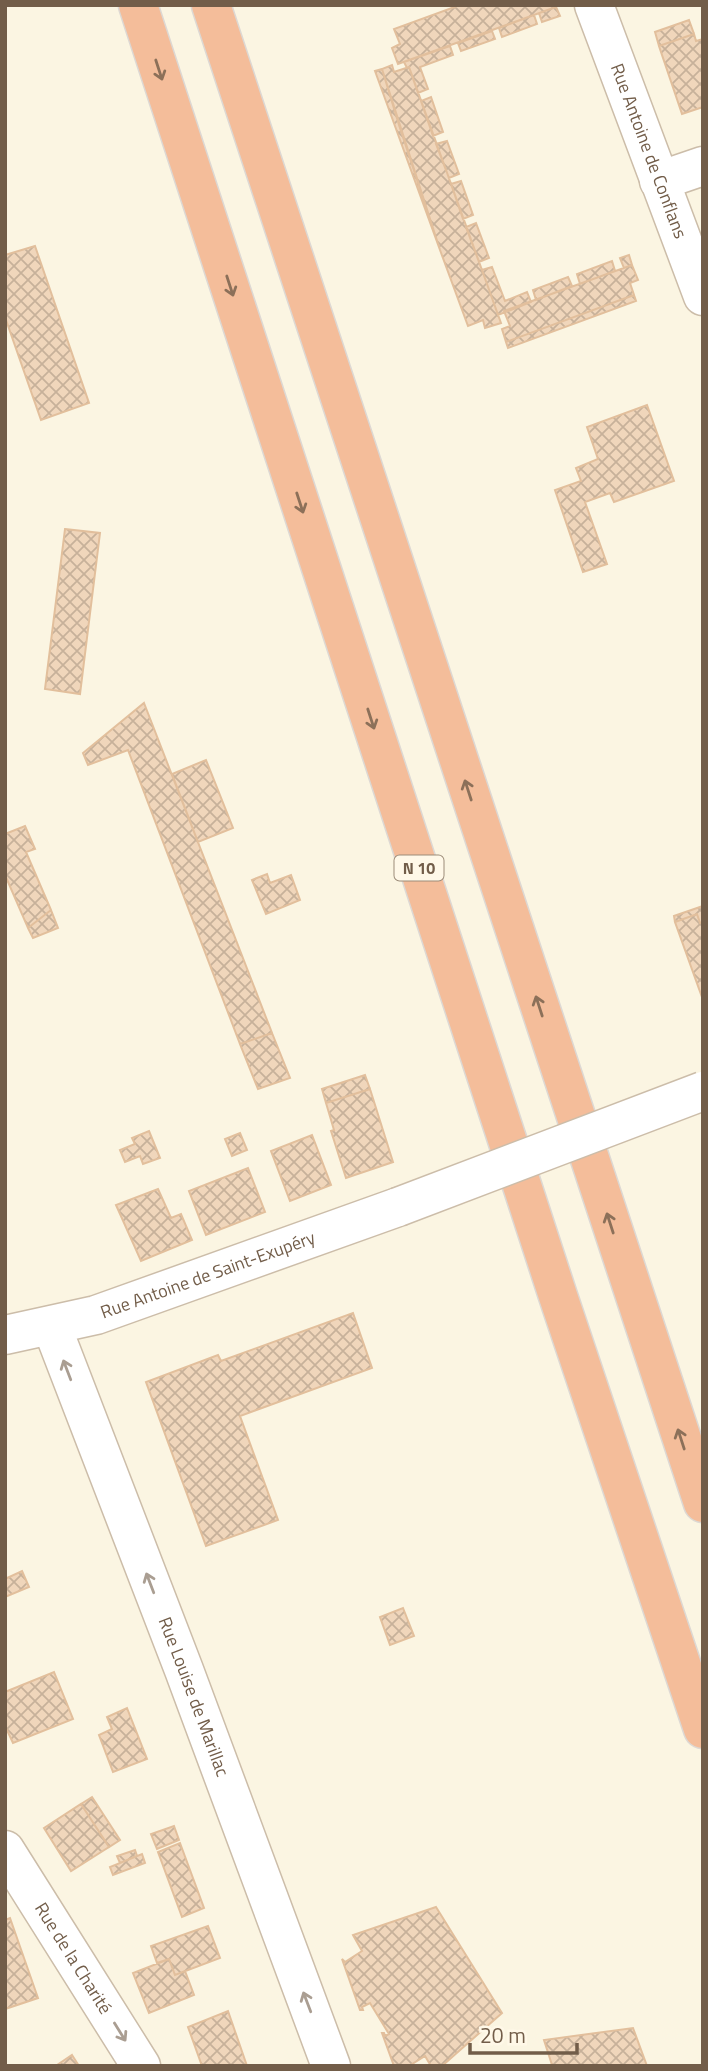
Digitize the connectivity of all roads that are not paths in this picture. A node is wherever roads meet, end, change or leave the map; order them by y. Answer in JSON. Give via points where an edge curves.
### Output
{"nodes":[{"id":1,"x":138,"y":5,"type":"edge"},
{"id":2,"x":211,"y":5,"type":"edge"},
{"id":3,"x":594,"y":5,"type":"edge"},
{"id":4,"x":703,"y":166,"type":"edge"},
{"id":5,"x":659,"y":181,"type":"junction"},
{"id":6,"x":703,"y":296,"type":"edge"},
{"id":7,"x":703,"y":1091,"type":"edge"},
{"id":8,"x":52,"y":1326,"type":"junction"},
{"id":9,"x":8,"y":1331,"type":"edge"},
{"id":10,"x":703,"y":1503,"type":"edge"},
{"id":11,"x":703,"y":1729,"type":"edge"},
{"id":12,"x":5,"y":1850,"type":"edge"},
{"id":13,"x":141,"y":2066,"type":"edge"},
{"id":14,"x":331,"y":2066,"type":"edge"}],
"edges":[{"from":1,"to":11,"type":"highway","number":"N 10","one_way":true},
{"from":10,"to":2,"type":"highway","one_way":true},
{"from":3,"to":5,"type":"street","name":"Rue Antoine de Conflans"},
{"from":4,"to":5,"type":"street"},
{"from":5,"to":6,"type":"street","name":"Rue Antoine de Conflans"},
{"from":7,"to":8,"type":"street","name":"Rue Antoine de Saint-Exupéry","bridge":true,"via":[[398,1207],[96,1315]]},
{"from":8,"to":9,"type":"street","name":"Rue Antoine de Saint-Exupéry"},
{"from":14,"to":8,"type":"street","name":"Rue Louise de Marillac","one_way":true},
{"from":12,"to":13,"type":"street","name":"Rue de la Charité","one_way":true}]}
